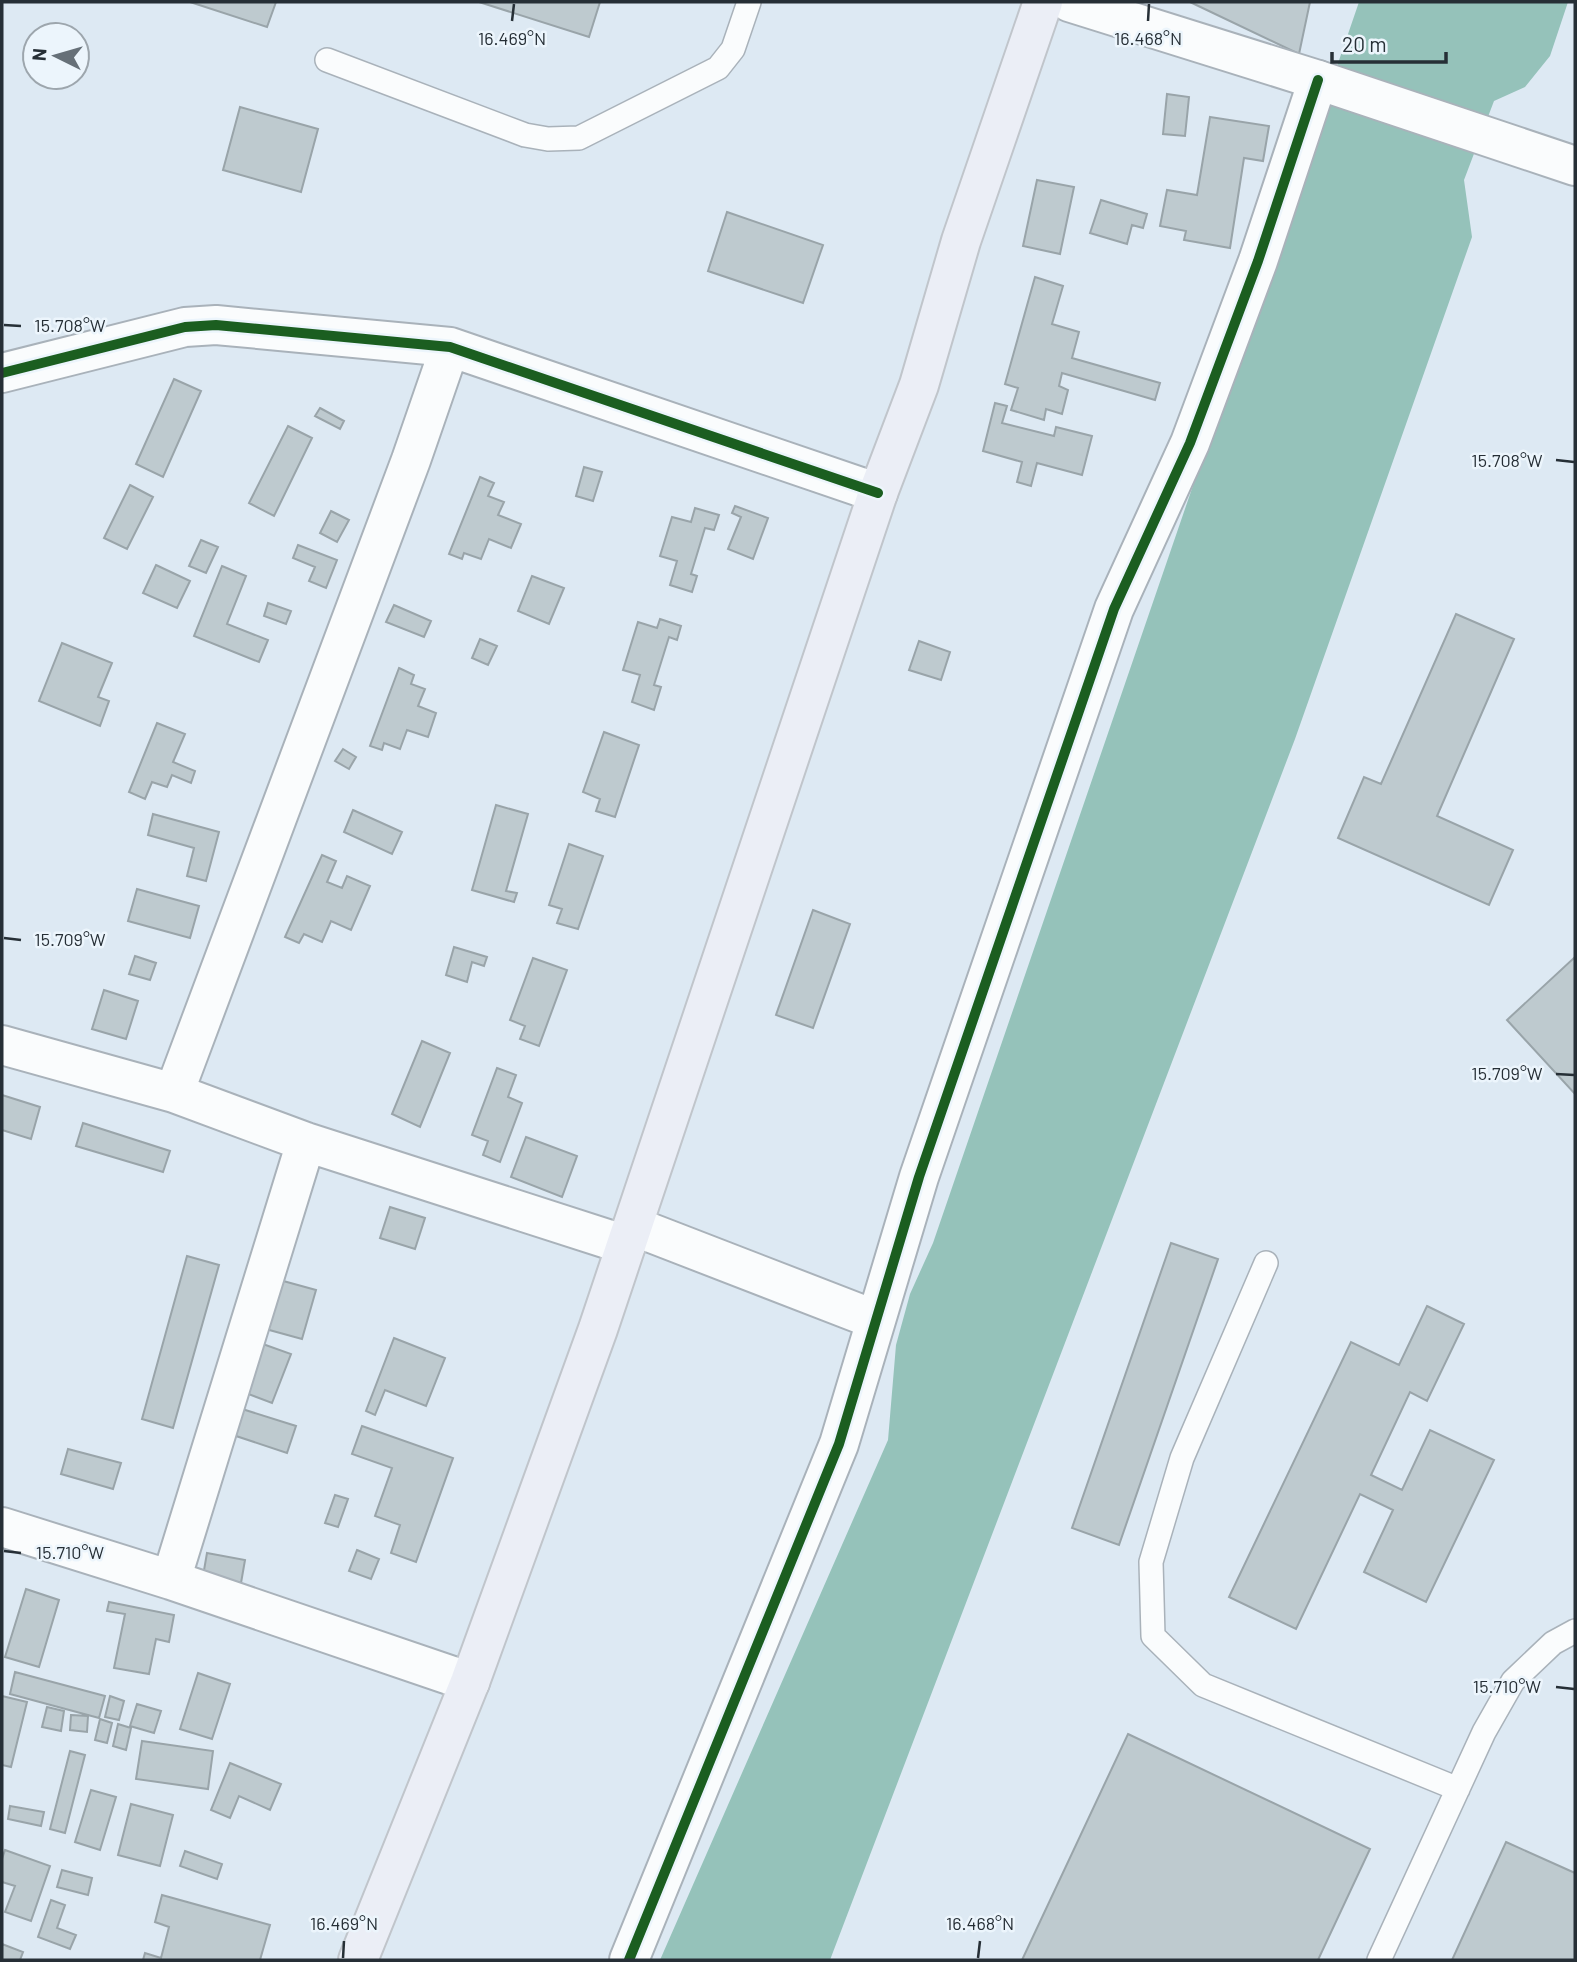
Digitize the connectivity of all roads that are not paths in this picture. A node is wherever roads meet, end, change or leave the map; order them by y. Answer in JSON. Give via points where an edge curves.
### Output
{"nodes":[{"id":1,"x":749,"y":2,"type":"edge"},
{"id":2,"x":1043,"y":2,"type":"edge"},
{"id":3,"x":1069,"y":2,"type":"edge"},
{"id":4,"x":327,"y":60,"type":"dead end"},
{"id":5,"x":1318,"y":80,"type":"junction"},
{"id":6,"x":1575,"y":166,"type":"edge"},
{"id":7,"x":450,"y":347,"type":"junction"},
{"id":8,"x":2,"y":373,"type":"edge"},
{"id":9,"x":878,"y":493,"type":"junction"},
{"id":10,"x":2,"y":1045,"type":"edge"},
{"id":11,"x":174,"y":1093,"type":"junction"},
{"id":12,"x":306,"y":1142,"type":"junction"},
{"id":13,"x":630,"y":1235,"type":"junction"},
{"id":14,"x":1266,"y":1263,"type":"dead end"},
{"id":15,"x":876,"y":1320,"type":"junction"},
{"id":16,"x":2,"y":1527,"type":"edge"},
{"id":17,"x":171,"y":1580,"type":"junction"},
{"id":18,"x":1575,"y":1631,"type":"edge"},
{"id":19,"x":470,"y":1682,"type":"junction"},
{"id":20,"x":1458,"y":1789,"type":"junction"},
{"id":21,"x":358,"y":1960,"type":"edge"},
{"id":22,"x":629,"y":1960,"type":"edge"},
{"id":23,"x":1379,"y":1960,"type":"edge"}],
"edges":[{"from":1,"to":4,"type":"lane","via":[[733,49],[718,68],[579,138],[525,135]]},
{"from":2,"to":9,"type":"main road","via":[[961,241],[919,385]]},
{"from":3,"to":5,"type":"street"},
{"from":5,"to":6,"type":"street"},
{"from":5,"to":15,"type":"street","via":[[1258,261],[1190,443],[1114,610],[919,1177]]},
{"from":7,"to":8,"type":"street","via":[[216,325],[185,327]]},
{"from":7,"to":9,"type":"street"},
{"from":7,"to":11,"type":"street"},
{"from":9,"to":13,"type":"main road"},
{"from":10,"to":11,"type":"street"},
{"from":11,"to":12,"type":"street"},
{"from":12,"to":13,"type":"street"},
{"from":12,"to":17,"type":"street"},
{"from":13,"to":15,"type":"street"},
{"from":13,"to":19,"type":"main road"},
{"from":14,"to":20,"type":"lane","via":[[1182,1458],[1152,1562],[1153,1636],[1203,1685]]},
{"from":15,"to":22,"type":"street","via":[[839,1444]]},
{"from":16,"to":17,"type":"street"},
{"from":17,"to":19,"type":"street"},
{"from":18,"to":20,"type":"lane","via":[[1553,1643],[1513,1681]]},
{"from":19,"to":21,"type":"main road"},
{"from":20,"to":23,"type":"lane"}]}
